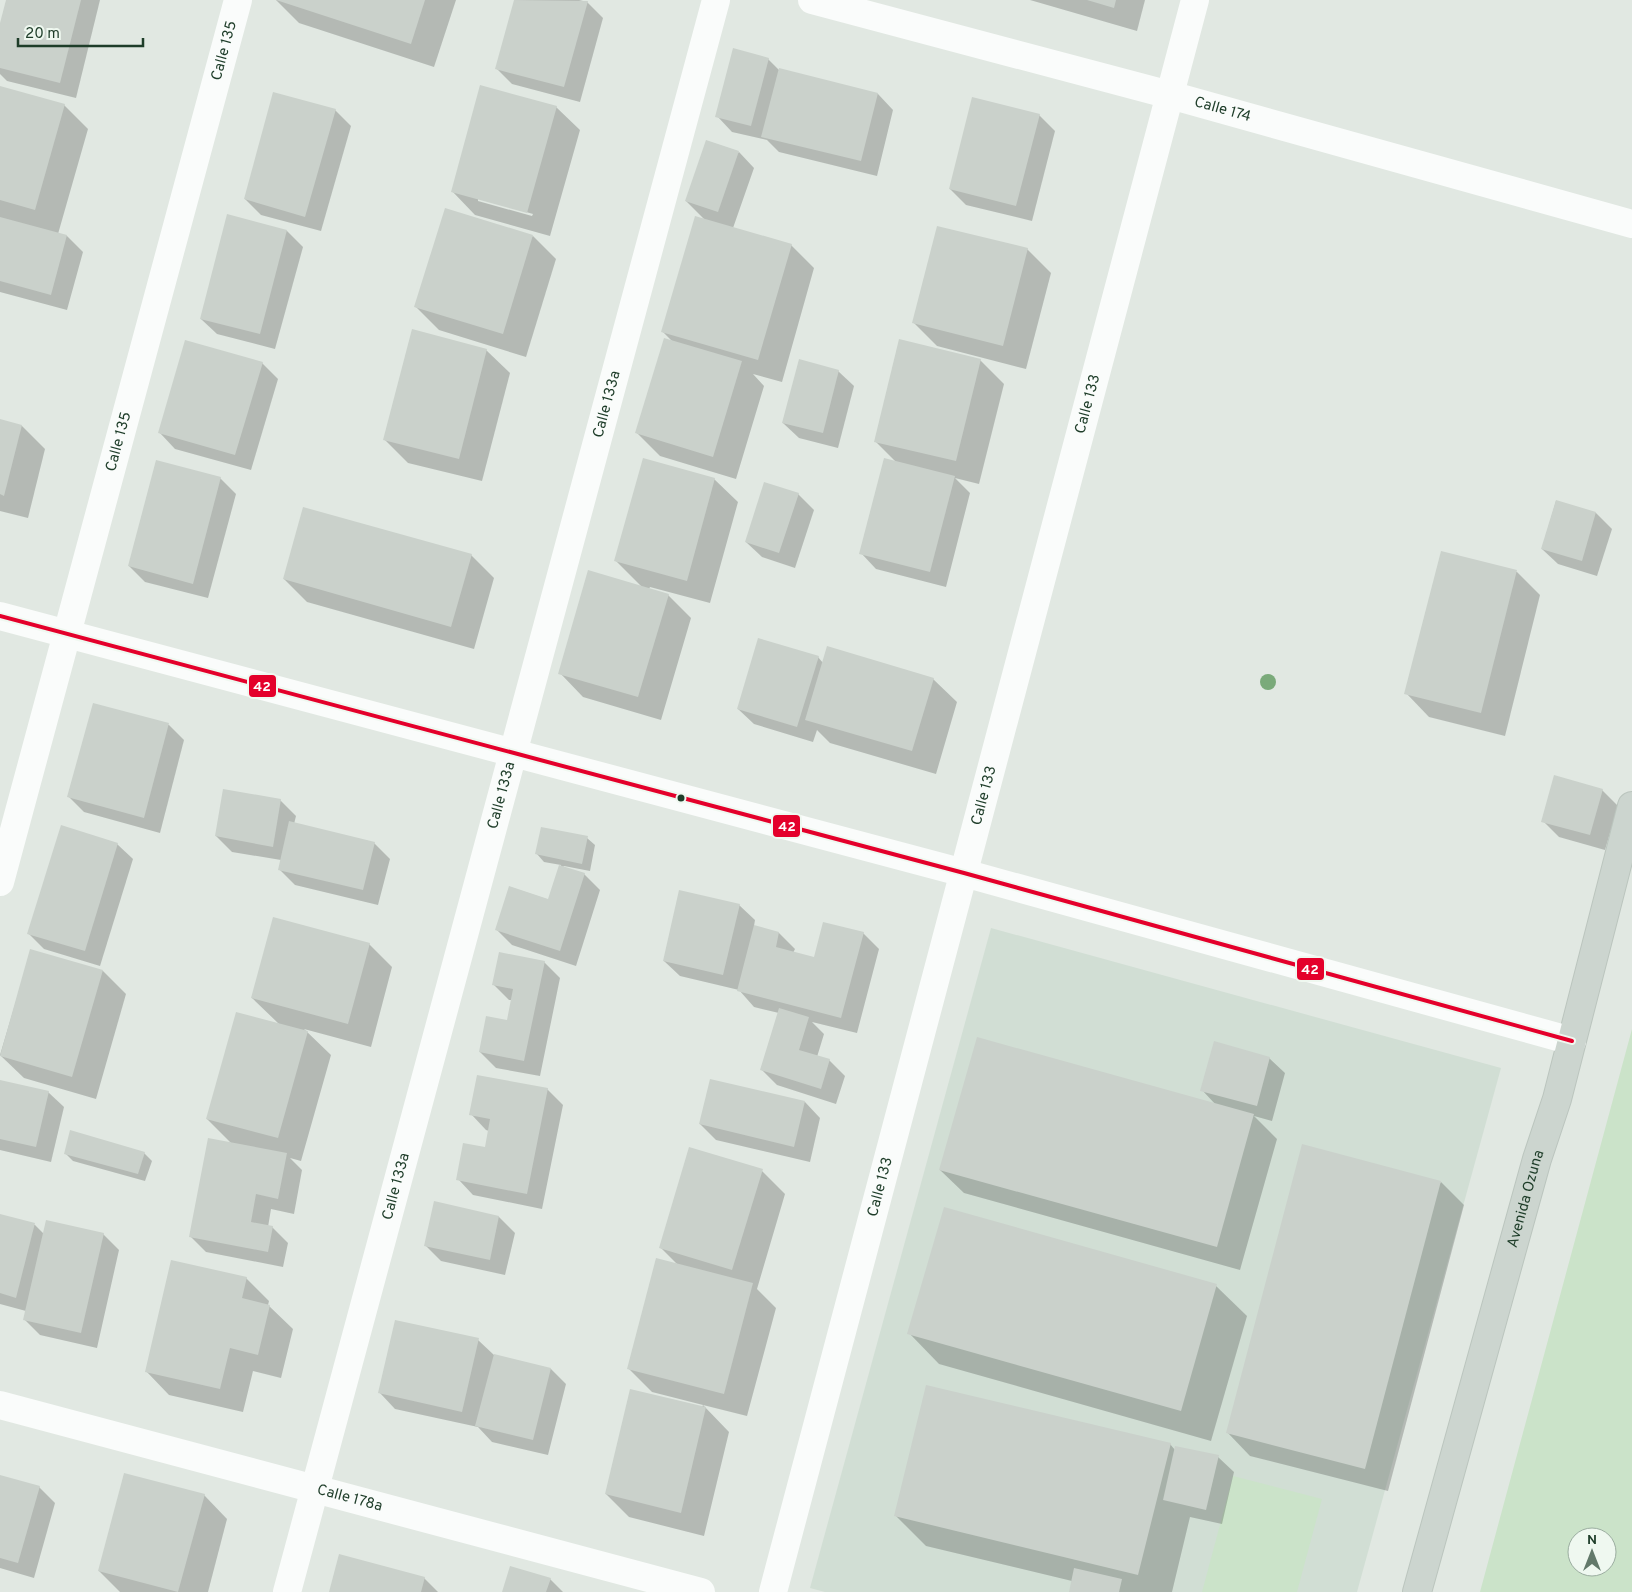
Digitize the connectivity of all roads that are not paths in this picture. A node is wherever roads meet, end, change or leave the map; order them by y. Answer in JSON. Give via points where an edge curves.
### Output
{"nodes":[{"id":1,"x":238,"y":0,"type":"edge"},
{"id":2,"x":716,"y":0,"type":"edge"},
{"id":3,"x":812,"y":0,"type":"edge"},
{"id":4,"x":1195,"y":0,"type":"edge"},
{"id":5,"x":1170,"y":95,"type":"junction"},
{"id":6,"x":1632,"y":224,"type":"edge"},
{"id":7,"x":0,"y":616,"type":"edge"},
{"id":8,"x":67,"y":634,"type":"junction"},
{"id":9,"x":513,"y":753,"type":"junction"},
{"id":10,"x":1632,"y":806,"type":"edge"},
{"id":11,"x":964,"y":873,"type":"junction"},
{"id":12,"x":0,"y":882,"type":"edge"},
{"id":13,"x":1572,"y":1041,"type":"junction"},
{"id":14,"x":0,"y":1405,"type":"edge"},
{"id":15,"x":315,"y":1489,"type":"junction"},
{"id":16,"x":287,"y":1592,"type":"edge"},
{"id":17,"x":701,"y":1592,"type":"edge"},
{"id":18,"x":773,"y":1592,"type":"edge"},
{"id":19,"x":1417,"y":1592,"type":"edge"}],
"edges":[{"from":1,"to":8,"type":"street","name":"Calle 135"},
{"from":2,"to":9,"type":"street","name":"Calle 133a"},
{"from":3,"to":5,"type":"street","name":"Calle 174"},
{"from":4,"to":5,"type":"street","name":"Calle 133"},
{"from":5,"to":6,"type":"street","name":"Calle 174"},
{"from":5,"to":11,"type":"street","name":"Calle 133"},
{"from":7,"to":8,"type":"street"},
{"from":8,"to":9,"type":"street"},
{"from":8,"to":12,"type":"street","name":"Calle 135"},
{"from":9,"to":11,"type":"street"},
{"from":9,"to":15,"type":"street","name":"Calle 133a"},
{"from":10,"to":13,"type":"main road","name":"Avenida Ozuna"},
{"from":11,"to":13,"type":"street"},
{"from":11,"to":18,"type":"street","name":"Calle 133"},
{"from":13,"to":19,"type":"main road","name":"Avenida Ozuna"},
{"from":14,"to":15,"type":"street","name":"Calle 178a"},
{"from":15,"to":16,"type":"street","name":"Calle 133a"},
{"from":15,"to":17,"type":"street","name":"Calle 178a"}]}
